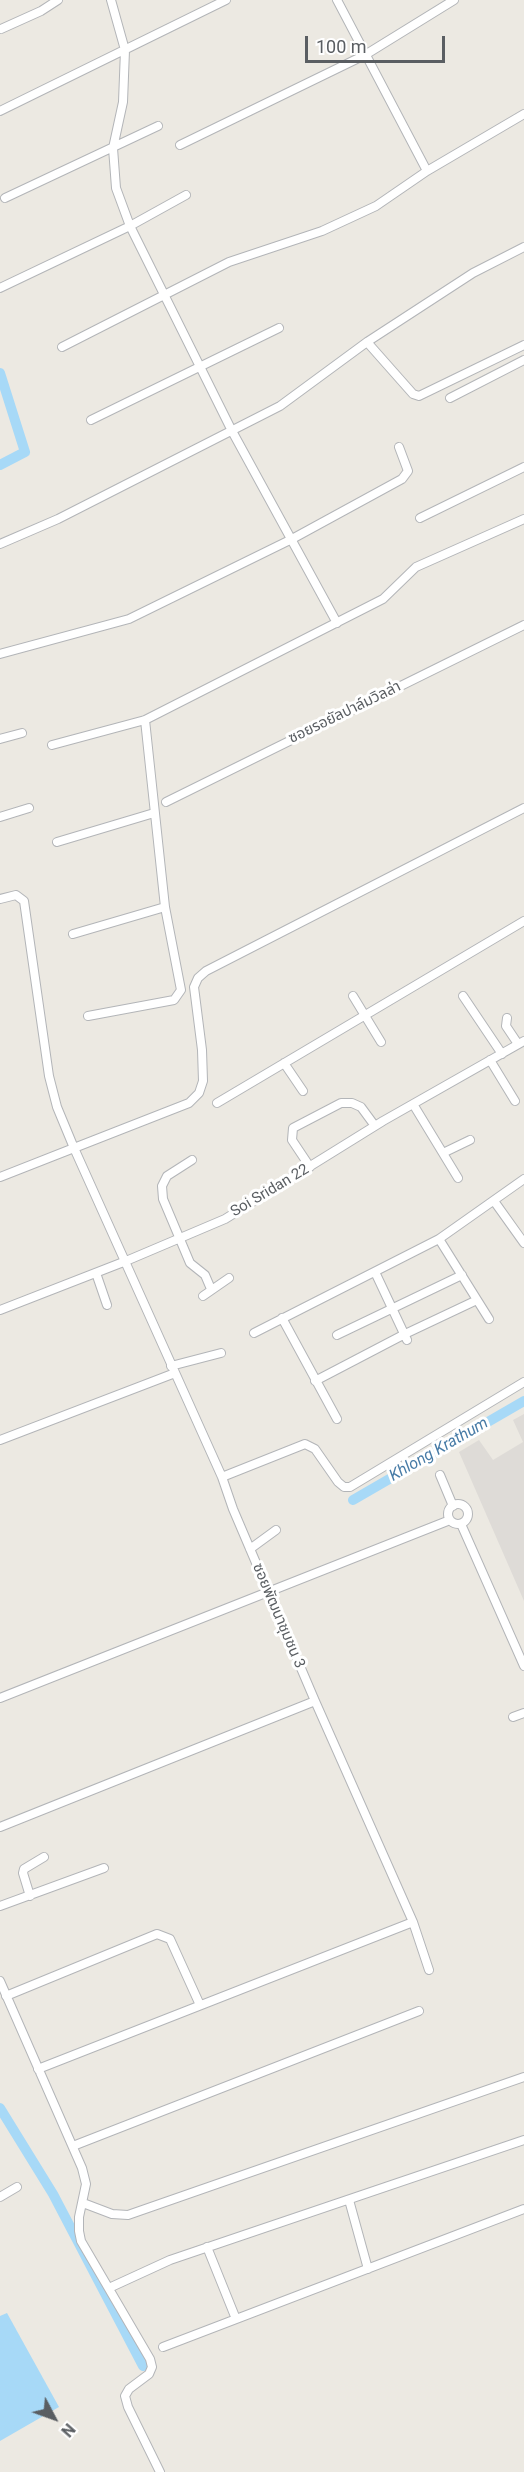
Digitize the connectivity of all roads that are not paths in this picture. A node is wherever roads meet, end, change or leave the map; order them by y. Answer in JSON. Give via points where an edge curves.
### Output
{"nodes":[{"id":1,"x":58,"y":0,"type":"edge"},
{"id":2,"x":111,"y":0,"type":"edge"},
{"id":3,"x":226,"y":0,"type":"edge"},
{"id":4,"x":337,"y":0,"type":"edge"},
{"id":5,"x":454,"y":0,"type":"edge"},
{"id":6,"x":1,"y":29,"type":"edge"},
{"id":7,"x":125,"y":50,"type":"junction"},
{"id":8,"x":365,"y":55,"type":"junction"},
{"id":9,"x":0,"y":111,"type":"edge"},
{"id":10,"x":524,"y":114,"type":"edge"},
{"id":11,"x":158,"y":126,"type":"dead end"},
{"id":12,"x":180,"y":145,"type":"dead end"},
{"id":13,"x":113,"y":148,"type":"junction"},
{"id":14,"x":427,"y":171,"type":"junction"},
{"id":15,"x":186,"y":195,"type":"dead end"},
{"id":16,"x":5,"y":198,"type":"dead end"},
{"id":17,"x":130,"y":226,"type":"junction"},
{"id":18,"x":524,"y":247,"type":"edge"},
{"id":19,"x":0,"y":288,"type":"edge"},
{"id":20,"x":165,"y":294,"type":"junction"},
{"id":21,"x":279,"y":328,"type":"dead end"},
{"id":22,"x":368,"y":342,"type":"junction"},
{"id":23,"x":524,"y":345,"type":"edge"},
{"id":24,"x":62,"y":348,"type":"dead end"},
{"id":25,"x":524,"y":360,"type":"edge"},
{"id":26,"x":202,"y":368,"type":"junction"},
{"id":27,"x":450,"y":398,"type":"dead end"},
{"id":28,"x":91,"y":420,"type":"dead end"},
{"id":29,"x":232,"y":431,"type":"junction"},
{"id":30,"x":399,"y":447,"type":"dead end"},
{"id":31,"x":524,"y":467,"type":"edge"},
{"id":32,"x":420,"y":518,"type":"dead end"},
{"id":33,"x":524,"y":519,"type":"edge"},
{"id":34,"x":292,"y":539,"type":"junction"},
{"id":35,"x":0,"y":544,"type":"edge"},
{"id":36,"x":337,"y":623,"type":"junction"},
{"id":37,"x":524,"y":625,"type":"edge"},
{"id":38,"x":0,"y":654,"type":"edge"},
{"id":39,"x":145,"y":720,"type":"junction"},
{"id":40,"x":22,"y":733,"type":"dead end"},
{"id":41,"x":0,"y":739,"type":"edge"},
{"id":42,"x":52,"y":745,"type":"dead end"},
{"id":43,"x":166,"y":802,"type":"dead end"},
{"id":44,"x":29,"y":808,"type":"dead end"},
{"id":45,"x":524,"y":808,"type":"edge"},
{"id":46,"x":154,"y":813,"type":"junction"},
{"id":47,"x":0,"y":817,"type":"edge"},
{"id":48,"x":57,"y":842,"type":"dead end"},
{"id":49,"x":0,"y":899,"type":"edge"},
{"id":50,"x":165,"y":907,"type":"junction"},
{"id":51,"x":524,"y":921,"type":"edge"},
{"id":52,"x":73,"y":934,"type":"dead end"},
{"id":53,"x":353,"y":996,"type":"dead end"},
{"id":54,"x":463,"y":996,"type":"dead end"},
{"id":55,"x":364,"y":1015,"type":"junction"},
{"id":56,"x":88,"y":1016,"type":"dead end"},
{"id":57,"x":507,"y":1018,"type":"dead end"},
{"id":58,"x":381,"y":1042,"type":"dead end"},
{"id":59,"x":521,"y":1043,"type":"edge"},
{"id":60,"x":502,"y":1054,"type":"junction"},
{"id":61,"x":490,"y":1060,"type":"junction"},
{"id":62,"x":285,"y":1063,"type":"junction"},
{"id":63,"x":303,"y":1091,"type":"dead end"},
{"id":64,"x":515,"y":1101,"type":"dead end"},
{"id":65,"x":217,"y":1103,"type":"dead end"},
{"id":66,"x":413,"y":1104,"type":"junction"},
{"id":67,"x":375,"y":1126,"type":"junction"},
{"id":68,"x":470,"y":1140,"type":"dead end"},
{"id":69,"x":74,"y":1148,"type":"junction"},
{"id":70,"x":443,"y":1153,"type":"junction"},
{"id":71,"x":192,"y":1160,"type":"dead end"},
{"id":72,"x":310,"y":1167,"type":"junction"},
{"id":73,"x":0,"y":1177,"type":"edge"},
{"id":74,"x":458,"y":1178,"type":"dead end"},
{"id":75,"x":524,"y":1179,"type":"edge"},
{"id":76,"x":494,"y":1201,"type":"junction"},
{"id":77,"x":179,"y":1239,"type":"junction"},
{"id":78,"x":439,"y":1239,"type":"junction"},
{"id":79,"x":524,"y":1243,"type":"edge"},
{"id":80,"x":126,"y":1261,"type":"junction"},
{"id":81,"x":375,"y":1272,"type":"junction"},
{"id":82,"x":96,"y":1273,"type":"junction"},
{"id":83,"x":462,"y":1275,"type":"junction"},
{"id":84,"x":229,"y":1278,"type":"dead end"},
{"id":85,"x":211,"y":1290,"type":"junction"},
{"id":86,"x":203,"y":1296,"type":"dead end"},
{"id":87,"x":477,"y":1300,"type":"junction"},
{"id":88,"x":107,"y":1305,"type":"dead end"},
{"id":89,"x":392,"y":1309,"type":"junction"},
{"id":90,"x":0,"y":1310,"type":"edge"},
{"id":91,"x":282,"y":1318,"type":"junction"},
{"id":92,"x":489,"y":1319,"type":"dead end"},
{"id":93,"x":254,"y":1333,"type":"dead end"},
{"id":94,"x":337,"y":1335,"type":"dead end"},
{"id":95,"x":406,"y":1337,"type":"junction"},
{"id":96,"x":221,"y":1353,"type":"dead end"},
{"id":97,"x":173,"y":1370,"type":"junction"},
{"id":98,"x":315,"y":1381,"type":"junction"},
{"id":99,"x":524,"y":1382,"type":"edge"},
{"id":100,"x":338,"y":1419,"type":"dead end"},
{"id":101,"x":0,"y":1440,"type":"edge"},
{"id":102,"x":440,"y":1475,"type":"dead end"},
{"id":103,"x":222,"y":1478,"type":"junction"},
{"id":104,"x":453,"y":1506,"type":"junction"},
{"id":105,"x":450,"y":1520,"type":"junction"},
{"id":106,"x":461,"y":1524,"type":"junction"},
{"id":107,"x":276,"y":1530,"type":"dead end"},
{"id":108,"x":250,"y":1549,"type":"junction"},
{"id":109,"x":269,"y":1592,"type":"junction"},
{"id":110,"x":524,"y":1666,"type":"edge"},
{"id":111,"x":0,"y":1698,"type":"edge"},
{"id":112,"x":315,"y":1701,"type":"junction"},
{"id":113,"x":524,"y":1713,"type":"edge"},
{"id":114,"x":513,"y":1717,"type":"dead end"},
{"id":115,"x":0,"y":1827,"type":"edge"},
{"id":116,"x":44,"y":1857,"type":"dead end"},
{"id":117,"x":104,"y":1868,"type":"dead end"},
{"id":118,"x":30,"y":1896,"type":"junction"},
{"id":119,"x":0,"y":1906,"type":"edge"},
{"id":120,"x":413,"y":1922,"type":"junction"},
{"id":121,"x":429,"y":1970,"type":"dead end"},
{"id":122,"x":0,"y":1981,"type":"edge"},
{"id":123,"x":6,"y":1996,"type":"junction"},
{"id":124,"x":200,"y":2005,"type":"junction"},
{"id":125,"x":419,"y":2011,"type":"dead end"},
{"id":126,"x":38,"y":2068,"type":"junction"},
{"id":127,"x":524,"y":2077,"type":"edge"},
{"id":128,"x":524,"y":2140,"type":"edge"},
{"id":129,"x":73,"y":2146,"type":"junction"},
{"id":130,"x":17,"y":2187,"type":"dead end"},
{"id":131,"x":0,"y":2197,"type":"edge"},
{"id":132,"x":349,"y":2200,"type":"junction"},
{"id":133,"x":83,"y":2204,"type":"junction"},
{"id":134,"x":524,"y":2209,"type":"edge"},
{"id":135,"x":207,"y":2247,"type":"junction"},
{"id":136,"x":368,"y":2269,"type":"junction"},
{"id":137,"x":109,"y":2288,"type":"junction"},
{"id":138,"x":236,"y":2319,"type":"junction"},
{"id":139,"x":163,"y":2347,"type":"dead end"},
{"id":140,"x":160,"y":2472,"type":"edge"}],
"edges":[{"from":1,"to":6,"type":"street"},
{"from":2,"to":7,"type":"street"},
{"from":3,"to":7,"type":"street"},
{"from":4,"to":8,"type":"street"},
{"from":5,"to":8,"type":"street"},
{"from":7,"to":9,"type":"street"},
{"from":7,"to":13,"type":"street","via":[[123,102]]},
{"from":8,"to":12,"type":"street"},
{"from":8,"to":14,"type":"street"},
{"from":10,"to":14,"type":"street"},
{"from":11,"to":13,"type":"street"},
{"from":13,"to":16,"type":"street"},
{"from":13,"to":17,"type":"street","via":[[116,188]]},
{"from":14,"to":20,"type":"street","via":[[351,218],[229,262]]},
{"from":15,"to":17,"type":"street"},
{"from":17,"to":19,"type":"street"},
{"from":17,"to":20,"type":"street"},
{"from":18,"to":22,"type":"street","via":[[473,273]]},
{"from":20,"to":24,"type":"street"},
{"from":20,"to":26,"type":"street"},
{"from":21,"to":26,"type":"street"},
{"from":22,"to":23,"type":"street","via":[[419,396]]},
{"from":22,"to":29,"type":"street","via":[[292,399]]},
{"from":25,"to":27,"type":"street"},
{"from":26,"to":28,"type":"street"},
{"from":26,"to":29,"type":"street"},
{"from":29,"to":34,"type":"street"},
{"from":29,"to":35,"type":"street"},
{"from":30,"to":34,"type":"street","via":[[408,471],[402,479]]},
{"from":31,"to":32,"type":"street"},
{"from":33,"to":36,"type":"street","via":[[416,567],[383,599]]},
{"from":34,"to":36,"type":"street"},
{"from":34,"to":38,"type":"street","via":[[129,619]]},
{"from":36,"to":39,"type":"street"},
{"from":37,"to":43,"type":"street","name":"ซอยรอยัลปาล์มวิลล่า"},
{"from":39,"to":42,"type":"street"},
{"from":39,"to":46,"type":"street"},
{"from":40,"to":41,"type":"street"},
{"from":44,"to":47,"type":"street"},
{"from":45,"to":69,"type":"street","via":[[206,971],[194,987],[202,1050],[203,1081],[199,1093],[189,1103]]},
{"from":46,"to":48,"type":"street"},
{"from":46,"to":50,"type":"street"},
{"from":49,"to":69,"type":"street","name":"ซอยพัฒนาชุมชน 3","via":[[16,895],[24,901],[49,1076]]},
{"from":50,"to":52,"type":"street"},
{"from":50,"to":56,"type":"street","via":[[181,990],[178,996],[174,1000]]},
{"from":51,"to":55,"type":"street"},
{"from":53,"to":55,"type":"street"},
{"from":54,"to":60,"type":"street"},
{"from":55,"to":58,"type":"street"},
{"from":55,"to":62,"type":"street"},
{"from":57,"to":59,"type":"street","via":[[506,1026]]},
{"from":59,"to":60,"type":"street","name":"Soi Sridan 22"},
{"from":60,"to":61,"type":"street","name":"Soi Sridan 22"},
{"from":61,"to":64,"type":"street"},
{"from":61,"to":66,"type":"street","name":"Soi Sridan 22"},
{"from":62,"to":63,"type":"street"},
{"from":62,"to":65,"type":"street"},
{"from":66,"to":67,"type":"street","name":"Soi Sridan 22"},
{"from":66,"to":70,"type":"street"},
{"from":67,"to":72,"type":"street","name":"Soi Sridan 22"},
{"from":67,"to":72,"type":"street","via":[[361,1107],[341,1103],[293,1128],[292,1140]]},
{"from":68,"to":70,"type":"street"},
{"from":69,"to":73,"type":"street"},
{"from":69,"to":80,"type":"street","name":"ซอยพัฒนาชุมชน 3"},
{"from":70,"to":74,"type":"street"},
{"from":71,"to":77,"type":"street","via":[[166,1176],[162,1186],[163,1199]]},
{"from":72,"to":77,"type":"street","name":"Soi Sridan 22","via":[[225,1219]]},
{"from":75,"to":76,"type":"street"},
{"from":76,"to":78,"type":"street"},
{"from":76,"to":79,"type":"street"},
{"from":77,"to":80,"type":"street","name":"Soi Sridan 22"},
{"from":77,"to":85,"type":"street","via":[[190,1263],[205,1275]]},
{"from":78,"to":81,"type":"street"},
{"from":78,"to":83,"type":"street"},
{"from":80,"to":82,"type":"street","name":"Soi Sridan 22"},
{"from":80,"to":97,"type":"street","name":"ซอยพัฒนาชุมชน 3"},
{"from":81,"to":89,"type":"street"},
{"from":81,"to":91,"type":"street"},
{"from":82,"to":88,"type":"street"},
{"from":82,"to":90,"type":"street","name":"Soi Sridan 22"},
{"from":83,"to":87,"type":"street"},
{"from":83,"to":89,"type":"street"},
{"from":84,"to":85,"type":"street"},
{"from":85,"to":86,"type":"street"},
{"from":87,"to":92,"type":"street"},
{"from":87,"to":95,"type":"street"},
{"from":89,"to":94,"type":"street"},
{"from":89,"to":95,"type":"street"},
{"from":91,"to":93,"type":"street"},
{"from":91,"to":98,"type":"street"},
{"from":95,"to":98,"type":"street"},
{"from":96,"to":97,"type":"street"},
{"from":97,"to":101,"type":"street"},
{"from":97,"to":103,"type":"street","name":"ซอยพัฒนาชุมชน 3"},
{"from":98,"to":100,"type":"street"},
{"from":99,"to":103,"type":"street","via":[[350,1487],[338,1482],[309,1444]]},
{"from":102,"to":104,"type":"street"},
{"from":103,"to":108,"type":"street","name":"ซอยพัฒนาชุมชน 3"},
{"from":104,"to":105,"type":"street","via":[[448,1514]]},
{"from":104,"to":106,"type":"street","via":[[459,1504],[467,1510],[468,1517]]},
{"from":105,"to":106,"type":"street"},
{"from":105,"to":109,"type":"street"},
{"from":106,"to":110,"type":"street"},
{"from":107,"to":108,"type":"street"},
{"from":108,"to":109,"type":"street","name":"ซอยพัฒนาชุมชน 3"},
{"from":109,"to":111,"type":"street"},
{"from":109,"to":112,"type":"street","name":"ซอยพัฒนาชุมชน 3"},
{"from":112,"to":115,"type":"street"},
{"from":112,"to":120,"type":"street","name":"ซอยพัฒนาชุมชน 3"},
{"from":113,"to":114,"type":"street"},
{"from":116,"to":118,"type":"street","via":[[22,1873]]},
{"from":117,"to":118,"type":"street"},
{"from":118,"to":119,"type":"street"},
{"from":120,"to":121,"type":"street","name":"ซอยพัฒนาชุมชน 3"},
{"from":120,"to":124,"type":"street"},
{"from":122,"to":123,"type":"street"},
{"from":123,"to":124,"type":"street","via":[[156,1934],[170,1939]]},
{"from":123,"to":126,"type":"street"},
{"from":124,"to":126,"type":"street"},
{"from":125,"to":129,"type":"street"},
{"from":126,"to":129,"type":"street"},
{"from":127,"to":133,"type":"street","via":[[128,2215]]},
{"from":128,"to":132,"type":"street"},
{"from":129,"to":133,"type":"street","via":[[86,2184]]},
{"from":130,"to":131,"type":"street"},
{"from":132,"to":135,"type":"street"},
{"from":132,"to":136,"type":"street"},
{"from":133,"to":137,"type":"street","via":[[79,2217],[81,2241]]},
{"from":134,"to":136,"type":"street"},
{"from":135,"to":137,"type":"street"},
{"from":135,"to":138,"type":"street"},
{"from":136,"to":138,"type":"street"},
{"from":137,"to":140,"type":"street","via":[[150,2359],[149,2374],[125,2396]]},
{"from":138,"to":139,"type":"street"}]}
